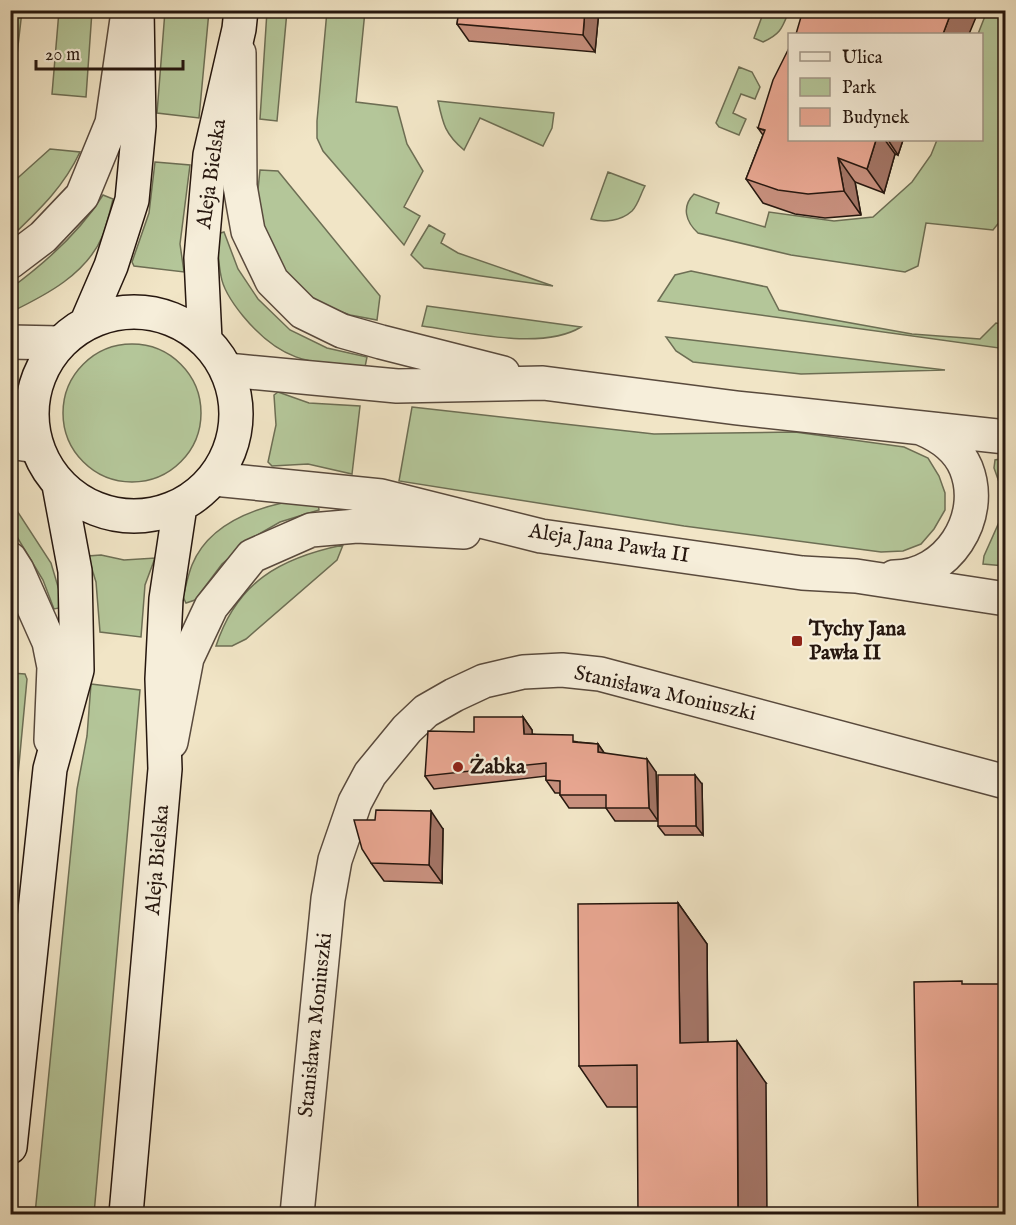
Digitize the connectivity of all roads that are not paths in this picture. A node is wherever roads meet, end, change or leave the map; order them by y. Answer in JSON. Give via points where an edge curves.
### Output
{"nodes":[{"id":1,"x":128,"y":10,"type":"edge"},
{"id":2,"x":137,"y":10,"type":"edge"},
{"id":3,"x":240,"y":20,"type":"edge"},
{"id":4,"x":10,"y":262,"type":"edge"},
{"id":5,"x":86,"y":324,"type":"junction"},
{"id":6,"x":205,"y":340,"type":"junction"},
{"id":7,"x":10,"y":342,"type":"edge"},
{"id":8,"x":60,"y":343,"type":"junction"},
{"id":9,"x":227,"y":370,"type":"junction"},
{"id":10,"x":543,"y":383,"type":"junction"},
{"id":11,"x":919,"y":427,"type":"junction"},
{"id":12,"x":1005,"y":437,"type":"edge"},
{"id":13,"x":23,"y":444,"type":"edge"},
{"id":14,"x":214,"y":479,"type":"junction"},
{"id":15,"x":59,"y":485,"type":"junction"},
{"id":16,"x":180,"y":506,"type":"junction"},
{"id":17,"x":541,"y":536,"type":"junction"},
{"id":18,"x":10,"y":559,"type":"edge"},
{"id":19,"x":856,"y":576,"type":"junction"},
{"id":20,"x":1005,"y":599,"type":"edge"},
{"id":21,"x":50,"y":769,"type":"junction"},
{"id":22,"x":165,"y":769,"type":"junction"},
{"id":23,"x":1005,"y":782,"type":"edge"},
{"id":24,"x":10,"y":1147,"type":"edge"},
{"id":25,"x":126,"y":1215,"type":"edge"},
{"id":26,"x":297,"y":1215,"type":"edge"}],
"edges":[{"from":1,"to":4,"type":"street","via":[[112,123],[82,196],[43,237]]},
{"from":2,"to":5,"type":"street","via":[[139,126],[132,200],[111,266]]},
{"from":3,"to":6,"type":"street","name":"Aleja Bielska","via":[[210,155],[201,258]]},
{"from":3,"to":10,"type":"street","via":[[240,186],[248,231],[272,281],[303,312],[342,331]]},
{"from":5,"to":6,"type":"street","via":[[116,313],[148,313],[179,322]]},
{"from":5,"to":8,"type":"street"},
{"from":6,"to":9,"type":"street"},
{"from":7,"to":8,"type":"street"},
{"from":8,"to":13,"type":"street","via":[[33,392],[31,419]]},
{"from":9,"to":10,"type":"street","via":[[397,386]]},
{"from":9,"to":14,"type":"street","via":[[236,398],[236,427],[229,454]]},
{"from":10,"to":11,"type":"street"},
{"from":11,"to":12,"type":"street"},
{"from":11,"to":19,"type":"street","via":[[949,444],[966,469],[970,491],[965,527],[946,557],[925,571],[898,577]]},
{"from":13,"to":15,"type":"street"},
{"from":14,"to":16,"type":"street","via":[[199,495]]},
{"from":14,"to":17,"type":"street","name":"Aleja Jana Pawła II","via":[[381,496]]},
{"from":15,"to":16,"type":"street","via":[[86,505],[116,516],[149,516]]},
{"from":15,"to":21,"type":"street","via":[[75,571],[77,670]]},
{"from":16,"to":22,"type":"street","name":"Aleja Bielska","via":[[166,599],[162,680]]},
{"from":17,"to":19,"type":"street","name":"Aleja Jana Pawła II","via":[[802,573]]},
{"from":17,"to":22,"type":"street","via":[[357,526],[311,530],[252,556],[211,608],[187,658]]},
{"from":18,"to":21,"type":"street","via":[[49,642],[54,667]]},
{"from":19,"to":20,"type":"street","name":"Aleja Jana Pawła II"},
{"from":21,"to":24,"type":"street"},
{"from":22,"to":25,"type":"street","name":"Aleja Bielska"},
{"from":23,"to":26,"type":"street","name":"Stanisława Moniuszki","via":[[600,674],[562,670],[523,672],[484,681],[426,711],[370,774],[355,802],[335,860],[323,941]]}]}
